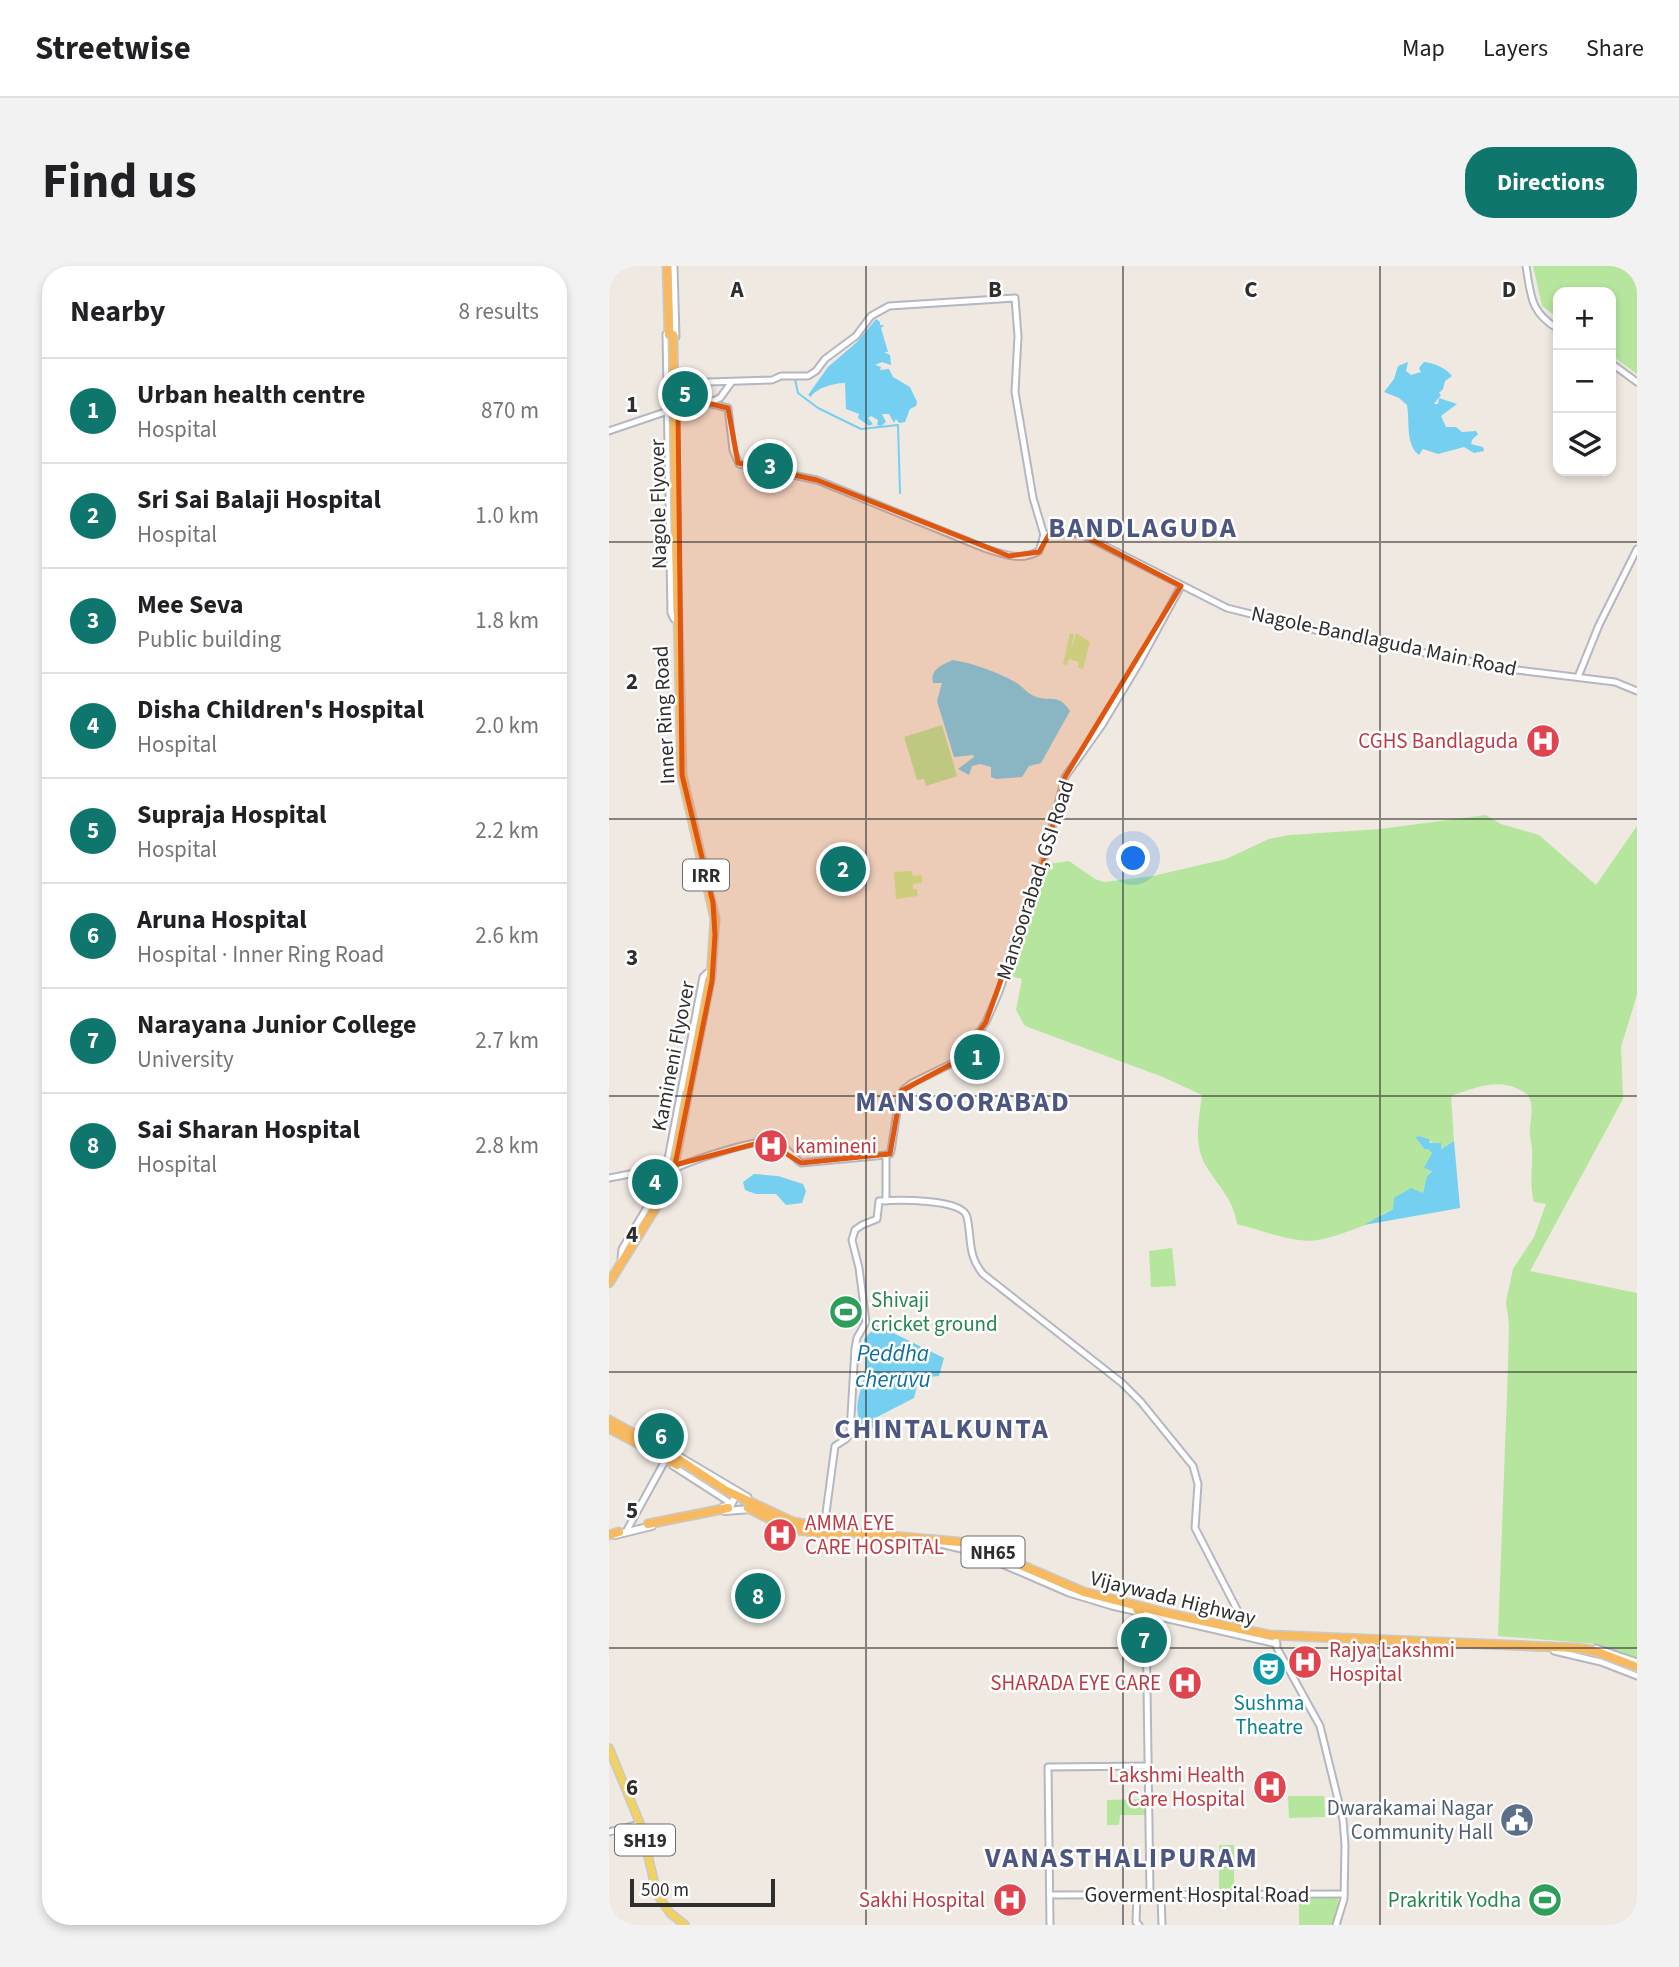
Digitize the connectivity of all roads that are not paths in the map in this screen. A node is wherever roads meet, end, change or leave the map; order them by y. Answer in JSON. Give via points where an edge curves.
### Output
{"nodes":[{"id":1,"x":1527,"y":266,"type":"edge"},
{"id":2,"x":670,"y":268,"type":"edge"},
{"id":3,"x":1553,"y":325,"type":"edge"},
{"id":4,"x":677,"y":358,"type":"junction"},
{"id":5,"x":667,"y":359,"type":"junction"},
{"id":6,"x":1616,"y":365,"type":"edge"},
{"id":7,"x":1637,"y":380,"type":"edge"},
{"id":8,"x":677,"y":383,"type":"junction"},
{"id":9,"x":731,"y":383,"type":"junction"},
{"id":10,"x":707,"y":403,"type":"junction"},
{"id":11,"x":678,"y":410,"type":"junction"},
{"id":12,"x":667,"y":411,"type":"junction"},
{"id":13,"x":609,"y":431,"type":"edge"},
{"id":14,"x":678,"y":441,"type":"junction"},
{"id":15,"x":668,"y":442,"type":"junction"},
{"id":16,"x":669,"y":496,"type":"junction"},
{"id":17,"x":678,"y":496,"type":"junction"},
{"id":18,"x":1044,"y":535,"type":"junction"},
{"id":19,"x":1637,"y":549,"type":"edge"},
{"id":20,"x":1637,"y":556,"type":"edge"},
{"id":21,"x":1181,"y":586,"type":"junction"},
{"id":22,"x":675,"y":617,"type":"junction"},
{"id":23,"x":1579,"y":678,"type":"junction"},
{"id":24,"x":1637,"y":691,"type":"edge"},
{"id":25,"x":709,"y":975,"type":"junction"},
{"id":26,"x":886,"y":1155,"type":"junction"},
{"id":27,"x":666,"y":1167,"type":"junction"},
{"id":28,"x":675,"y":1168,"type":"junction"},
{"id":29,"x":609,"y":1178,"type":"edge"},
{"id":30,"x":886,"y":1201,"type":"junction"},
{"id":31,"x":623,"y":1258,"type":"junction"},
{"id":32,"x":611,"y":1277,"type":"edge"},
{"id":33,"x":609,"y":1424,"type":"edge"},
{"id":34,"x":668,"y":1456,"type":"junction"},
{"id":35,"x":749,"y":1503,"type":"junction"},
{"id":36,"x":731,"y":1506,"type":"junction"},
{"id":37,"x":648,"y":1524,"type":"joint"},
{"id":38,"x":824,"y":1529,"type":"junction"},
{"id":39,"x":836,"y":1530,"type":"junction"},
{"id":40,"x":623,"y":1531,"type":"junction"},
{"id":41,"x":609,"y":1535,"type":"edge"},
{"id":42,"x":872,"y":1536,"type":"junction"},
{"id":43,"x":1031,"y":1573,"type":"junction"},
{"id":44,"x":1045,"y":1576,"type":"junction"},
{"id":45,"x":1066,"y":1589,"type":"junction"},
{"id":46,"x":1149,"y":1614,"type":"junction"},
{"id":47,"x":1181,"y":1618,"type":"junction"},
{"id":48,"x":1245,"y":1630,"type":"junction"},
{"id":49,"x":1276,"y":1642,"type":"junction"},
{"id":50,"x":1637,"y":1664,"type":"edge"},
{"id":51,"x":1637,"y":1674,"type":"edge"},
{"id":52,"x":609,"y":1748,"type":"edge"},
{"id":53,"x":609,"y":1756,"type":"edge"},
{"id":54,"x":1149,"y":1762,"type":"junction"},
{"id":55,"x":638,"y":1824,"type":"junction"},
{"id":56,"x":609,"y":1832,"type":"edge"},
{"id":57,"x":1344,"y":1894,"type":"junction"},
{"id":58,"x":1050,"y":1895,"type":"junction"},
{"id":59,"x":1137,"y":1895,"type":"junction"},
{"id":60,"x":1150,"y":1895,"type":"junction"},
{"id":61,"x":1161,"y":1895,"type":"junction"},
{"id":62,"x":679,"y":1925,"type":"edge"},
{"id":63,"x":685,"y":1925,"type":"edge"},
{"id":64,"x":1050,"y":1925,"type":"edge"},
{"id":65,"x":1139,"y":1925,"type":"edge"},
{"id":66,"x":1161,"y":1925,"type":"edge"},
{"id":67,"x":1336,"y":1925,"type":"edge"}],
"edges":[{"from":1,"to":3,"type":"street","via":[[1534,306]]},
{"from":2,"to":4,"type":"street"},
{"from":2,"to":5,"type":"street"},
{"from":2,"to":22,"type":"highway","name":"Nagole Flyover","number":"IRR","bridge":true},
{"from":4,"to":5,"type":"street"},
{"from":4,"to":8,"type":"street"},
{"from":5,"to":12,"type":"street"},
{"from":6,"to":7,"type":"street"},
{"from":8,"to":9,"type":"street"},
{"from":8,"to":11,"type":"street"},
{"from":9,"to":10,"type":"street","via":[[720,398]]},
{"from":9,"to":18,"type":"street","via":[[806,377],[856,336],[871,316],[889,306],[1015,298],[1015,393]]},
{"from":10,"to":11,"type":"street"},
{"from":10,"to":18,"type":"street","via":[[728,408],[739,464],[817,480],[1009,556],[1038,552]]},
{"from":11,"to":14,"type":"street"},
{"from":12,"to":13,"type":"street"},
{"from":12,"to":15,"type":"street"},
{"from":14,"to":15,"type":"street"},
{"from":14,"to":17,"type":"street"},
{"from":15,"to":16,"type":"street"},
{"from":16,"to":17,"type":"street"},
{"from":16,"to":22,"type":"street","via":[[671,613]]},
{"from":17,"to":22,"type":"street","via":[[680,606]]},
{"from":18,"to":21,"type":"street","name":"Nagole-Bandlaguda Main Road","via":[[1081,534]]},
{"from":19,"to":23,"type":"street"},
{"from":20,"to":23,"type":"street"},
{"from":21,"to":23,"type":"street","name":"Nagole-Bandlaguda Main Road","via":[[1227,608],[1355,640]]},
{"from":21,"to":26,"type":"street","name":"Mansoorabad, GSI Road","via":[[1101,725],[1065,777],[1043,863],[988,1017],[959,1060],[903,1090],[891,1151]]},
{"from":22,"to":25,"type":"highway","name":"Inner Ring Road","number":"IRR","via":[[683,775],[715,919]]},
{"from":23,"to":24,"type":"street","name":"Nagole-Bandlaguda Main Road","via":[[1615,682]]},
{"from":25,"to":27,"type":"street","via":[[703,977]]},
{"from":25,"to":28,"type":"street","via":[[712,981]]},
{"from":25,"to":31,"type":"highway","name":"Kamineni Flyover","number":"IRR","bridge":true,"via":[[675,1162]]},
{"from":26,"to":28,"type":"street","via":[[801,1163],[774,1141],[766,1140]]},
{"from":26,"to":30,"type":"street","name":"Mansoorabad, GSI Road"},
{"from":27,"to":28,"type":"street"},
{"from":27,"to":29,"type":"street"},
{"from":27,"to":31,"type":"street","via":[[622,1250]]},
{"from":28,"to":31,"type":"street","via":[[655,1216],[630,1255]]},
{"from":30,"to":38,"type":"street","via":[[878,1202],[877,1219],[862,1224],[852,1240],[866,1322],[855,1348],[849,1436],[835,1446]]},
{"from":30,"to":48,"type":"street","via":[[961,1208],[967,1215],[975,1265],[983,1274],[1141,1402],[1198,1476],[1195,1528]]},
{"from":31,"to":32,"type":"highway","number":"IRR"},
{"from":33,"to":34,"type":"highway","number":"NH65"},
{"from":33,"to":34,"type":"highway","name":"Vijaywada Highway","number":"NH65","via":[[656,1454]]},
{"from":34,"to":35,"type":"highway","name":"Vijaywada Highway","number":"NH65"},
{"from":34,"to":36,"type":"highway","name":"Vijaywada Highway","number":"NH65"},
{"from":34,"to":40,"type":"street"},
{"from":35,"to":36,"type":"highway","name":"Vijaywada Highway","number":"NH65"},
{"from":35,"to":38,"type":"highway","name":"Vijaywada Highway","number":"NH65","via":[[793,1522]]},
{"from":35,"to":39,"type":"highway","via":[[785,1524]]},
{"from":35,"to":42,"type":"highway","name":"Vijaywada Highway","number":"NH65","via":[[790,1529]]},
{"from":36,"to":37,"type":"highway"},
{"from":36,"to":41,"type":"main road"},
{"from":37,"to":40,"type":"main road"},
{"from":38,"to":39,"type":"highway","name":"Vijaywada Highway","number":"NH65"},
{"from":39,"to":42,"type":"highway","name":"Vijaywada Highway","number":"NH65"},
{"from":40,"to":41,"type":"highway"},
{"from":42,"to":43,"type":"highway","name":"Vijaywada Highway","number":"NH65","via":[[976,1548]]},
{"from":42,"to":44,"type":"highway","name":"Vijaywada Highway","number":"NH65","via":[[970,1543]]},
{"from":43,"to":44,"type":"highway","name":"Vijaywada Highway","number":"NH65"},
{"from":43,"to":45,"type":"street"},
{"from":44,"to":45,"type":"highway","name":"Vijaywada Highway","number":"NH65"},
{"from":44,"to":46,"type":"highway","name":"Vijaywada Highway","number":"NH65"},
{"from":45,"to":46,"type":"highway","name":"Vijaywada Highway","number":"NH65"},
{"from":46,"to":47,"type":"highway","name":"Vijaywada Highway","number":"NH65"},
{"from":46,"to":49,"type":"street"},
{"from":46,"to":54,"type":"street"},
{"from":47,"to":48,"type":"highway","name":"Vijaywada Highway","number":"NH65"},
{"from":47,"to":49,"type":"highway","name":"Vijaywada Highway","number":"NH65"},
{"from":48,"to":50,"type":"highway","name":"Vijaywada Highway","number":"NH65","via":[[1269,1635],[1580,1648]]},
{"from":49,"to":51,"type":"highway","name":"Vijaywada Highway","number":"NH65","via":[[1587,1654]]},
{"from":49,"to":57,"type":"street","via":[[1322,1732],[1343,1821]]},
{"from":52,"to":55,"type":"main road","number":"SH19"},
{"from":53,"to":55,"type":"main road","number":"SH19"},
{"from":54,"to":58,"type":"street","via":[[1048,1767]]},
{"from":54,"to":60,"type":"street"},
{"from":55,"to":56,"type":"street"},
{"from":55,"to":62,"type":"main road","number":"SH19","via":[[653,1896]]},
{"from":55,"to":63,"type":"main road","number":"SH19","via":[[657,1894]]},
{"from":57,"to":61,"type":"street","name":"Goverment Hospital Road"},
{"from":57,"to":67,"type":"street"},
{"from":58,"to":59,"type":"street","name":"Goverment Hospital Road"},
{"from":58,"to":64,"type":"street"},
{"from":59,"to":60,"type":"street","name":"Goverment Hospital Road"},
{"from":59,"to":65,"type":"street"},
{"from":60,"to":61,"type":"street","name":"Goverment Hospital Road"},
{"from":61,"to":66,"type":"street"}]}
